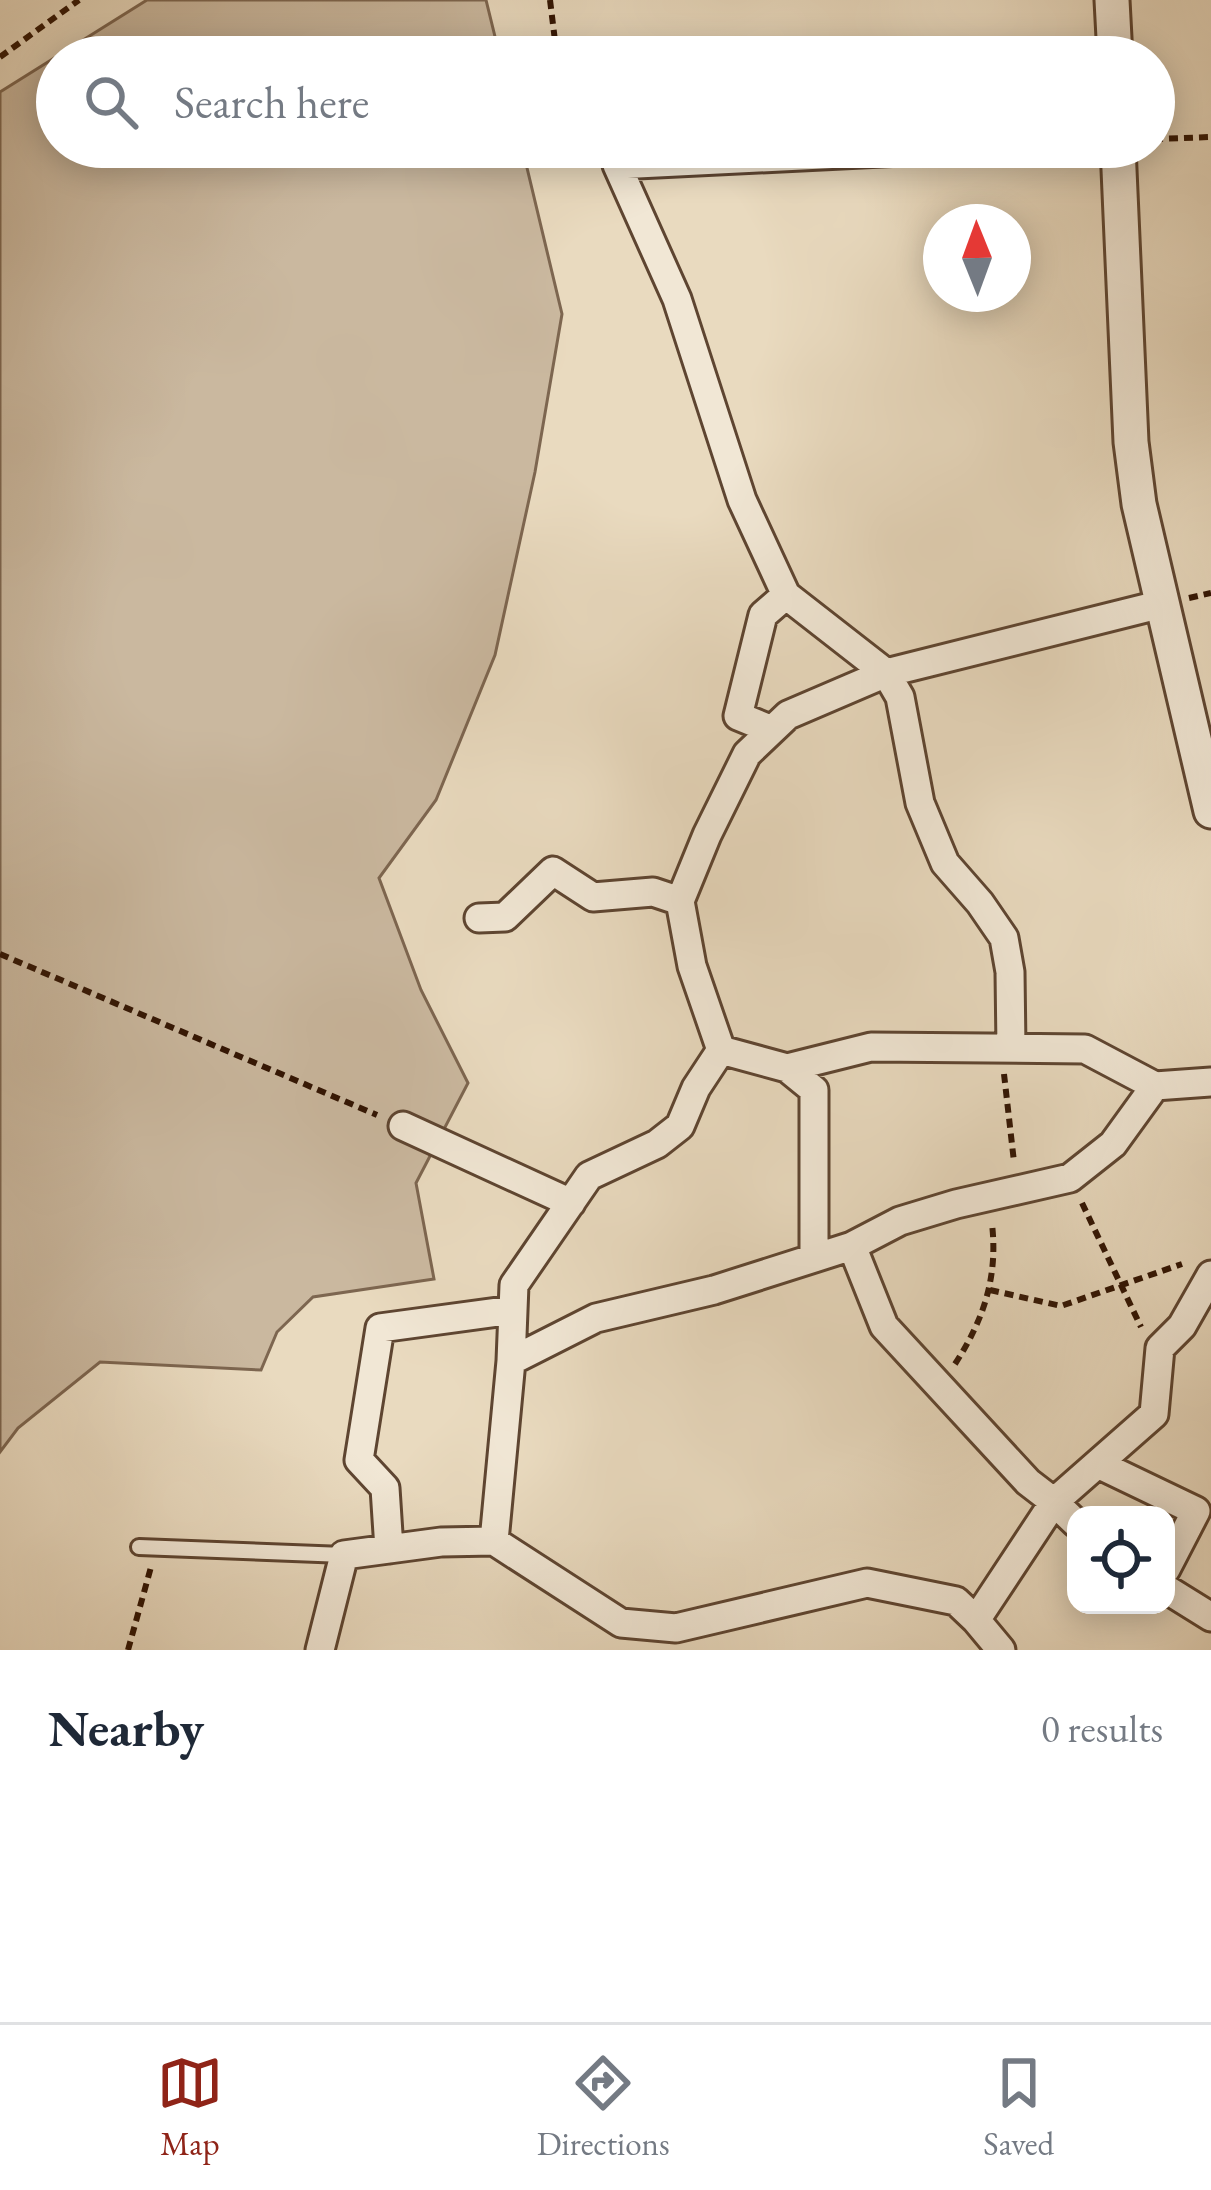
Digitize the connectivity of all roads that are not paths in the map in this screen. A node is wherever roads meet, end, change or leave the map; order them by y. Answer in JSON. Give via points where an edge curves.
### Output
{"nodes":[{"id":1,"x":1112,"y":0,"type":"edge"},
{"id":2,"x":1113,"y":36,"type":"edge"},
{"id":3,"x":618,"y":168,"type":"edge"},
{"id":4,"x":1119,"y":168,"type":"edge"},
{"id":5,"x":786,"y":595,"type":"junction"},
{"id":6,"x":1162,"y":604,"type":"junction"},
{"id":7,"x":886,"y":673,"type":"junction"},
{"id":8,"x":772,"y":730,"type":"junction"},
{"id":9,"x":1211,"y":811,"type":"edge"},
{"id":10,"x":680,"y":901,"type":"junction"},
{"id":11,"x":479,"y":918,"type":"dead end"},
{"id":12,"x":1011,"y":1048,"type":"junction"},
{"id":13,"x":722,"y":1050,"type":"junction"},
{"id":14,"x":787,"y":1068,"type":"junction"},
{"id":15,"x":1211,"y":1082,"type":"edge"},
{"id":16,"x":1155,"y":1086,"type":"junction"},
{"id":17,"x":403,"y":1126,"type":"road end"},
{"id":18,"x":571,"y":1203,"type":"junction"},
{"id":19,"x":851,"y":1246,"type":"junction"},
{"id":20,"x":814,"y":1258,"type":"junction"},
{"id":21,"x":1199,"y":1269,"type":"edge"},
{"id":22,"x":513,"y":1310,"type":"junction"},
{"id":23,"x":511,"y":1361,"type":"junction"},
{"id":24,"x":1098,"y":1464,"type":"junction"},
{"id":25,"x":1054,"y":1502,"type":"junction"},
{"id":26,"x":1067,"y":1514,"type":"edge"},
{"id":27,"x":494,"y":1541,"type":"junction"},
{"id":28,"x":148,"y":1548,"type":"road end"},
{"id":29,"x":389,"y":1550,"type":"junction"},
{"id":30,"x":1175,"y":1552,"type":"edge"},
{"id":31,"x":344,"y":1556,"type":"junction"},
{"id":32,"x":1175,"y":1595,"type":"edge"},
{"id":33,"x":1211,"y":1617,"type":"edge"},
{"id":34,"x":976,"y":1620,"type":"junction"},
{"id":35,"x":320,"y":1650,"type":"edge"},
{"id":36,"x":1000,"y":1650,"type":"edge"}],
"edges":[{"from":1,"to":2,"type":"street"},
{"from":3,"to":5,"type":"street","via":[[677,299],[742,500]]},
{"from":4,"to":6,"type":"street","via":[[1131,442]]},
{"from":5,"to":7,"type":"street"},
{"from":5,"to":8,"type":"street","via":[[764,615],[738,716]]},
{"from":6,"to":7,"type":"street"},
{"from":6,"to":9,"type":"street"},
{"from":7,"to":8,"type":"street","via":[[788,715]]},
{"from":7,"to":12,"type":"street","via":[[900,697],[920,803],[945,863],[1004,938]]},
{"from":8,"to":10,"type":"street","via":[[747,754]]},
{"from":10,"to":11,"type":"street","via":[[653,892],[593,897],[553,871],[505,917]]},
{"from":10,"to":13,"type":"street","via":[[692,966]]},
{"from":12,"to":14,"type":"street","via":[[871,1047]]},
{"from":12,"to":16,"type":"street","via":[[1085,1049]]},
{"from":13,"to":14,"type":"street"},
{"from":13,"to":18,"type":"street","via":[[680,1126],[589,1176]]},
{"from":14,"to":20,"type":"street","via":[[814,1090]]},
{"from":15,"to":16,"type":"street"},
{"from":16,"to":19,"type":"street","via":[[1112,1144],[1070,1178],[900,1221]]},
{"from":17,"to":18,"type":"street"},
{"from":18,"to":22,"type":"street","via":[[514,1286]]},
{"from":19,"to":20,"type":"street"},
{"from":19,"to":25,"type":"street","via":[[884,1326]]},
{"from":20,"to":23,"type":"street","via":[[596,1318]]},
{"from":21,"to":24,"type":"street","via":[[1182,1326],[1160,1348],[1154,1414]]},
{"from":22,"to":23,"type":"street"},
{"from":22,"to":29,"type":"street","via":[[380,1328],[359,1460],[386,1488]]},
{"from":23,"to":27,"type":"street"},
{"from":24,"to":25,"type":"street"},
{"from":24,"to":30,"type":"street","via":[[1196,1511]]},
{"from":25,"to":26,"type":"street"},
{"from":25,"to":34,"type":"street"},
{"from":27,"to":29,"type":"street"},
{"from":27,"to":34,"type":"street","via":[[621,1623],[676,1628],[867,1583],[956,1601]]},
{"from":28,"to":31,"type":"lane"},
{"from":29,"to":31,"type":"street"},
{"from":31,"to":35,"type":"street"},
{"from":32,"to":33,"type":"street"},
{"from":34,"to":36,"type":"street"}]}
